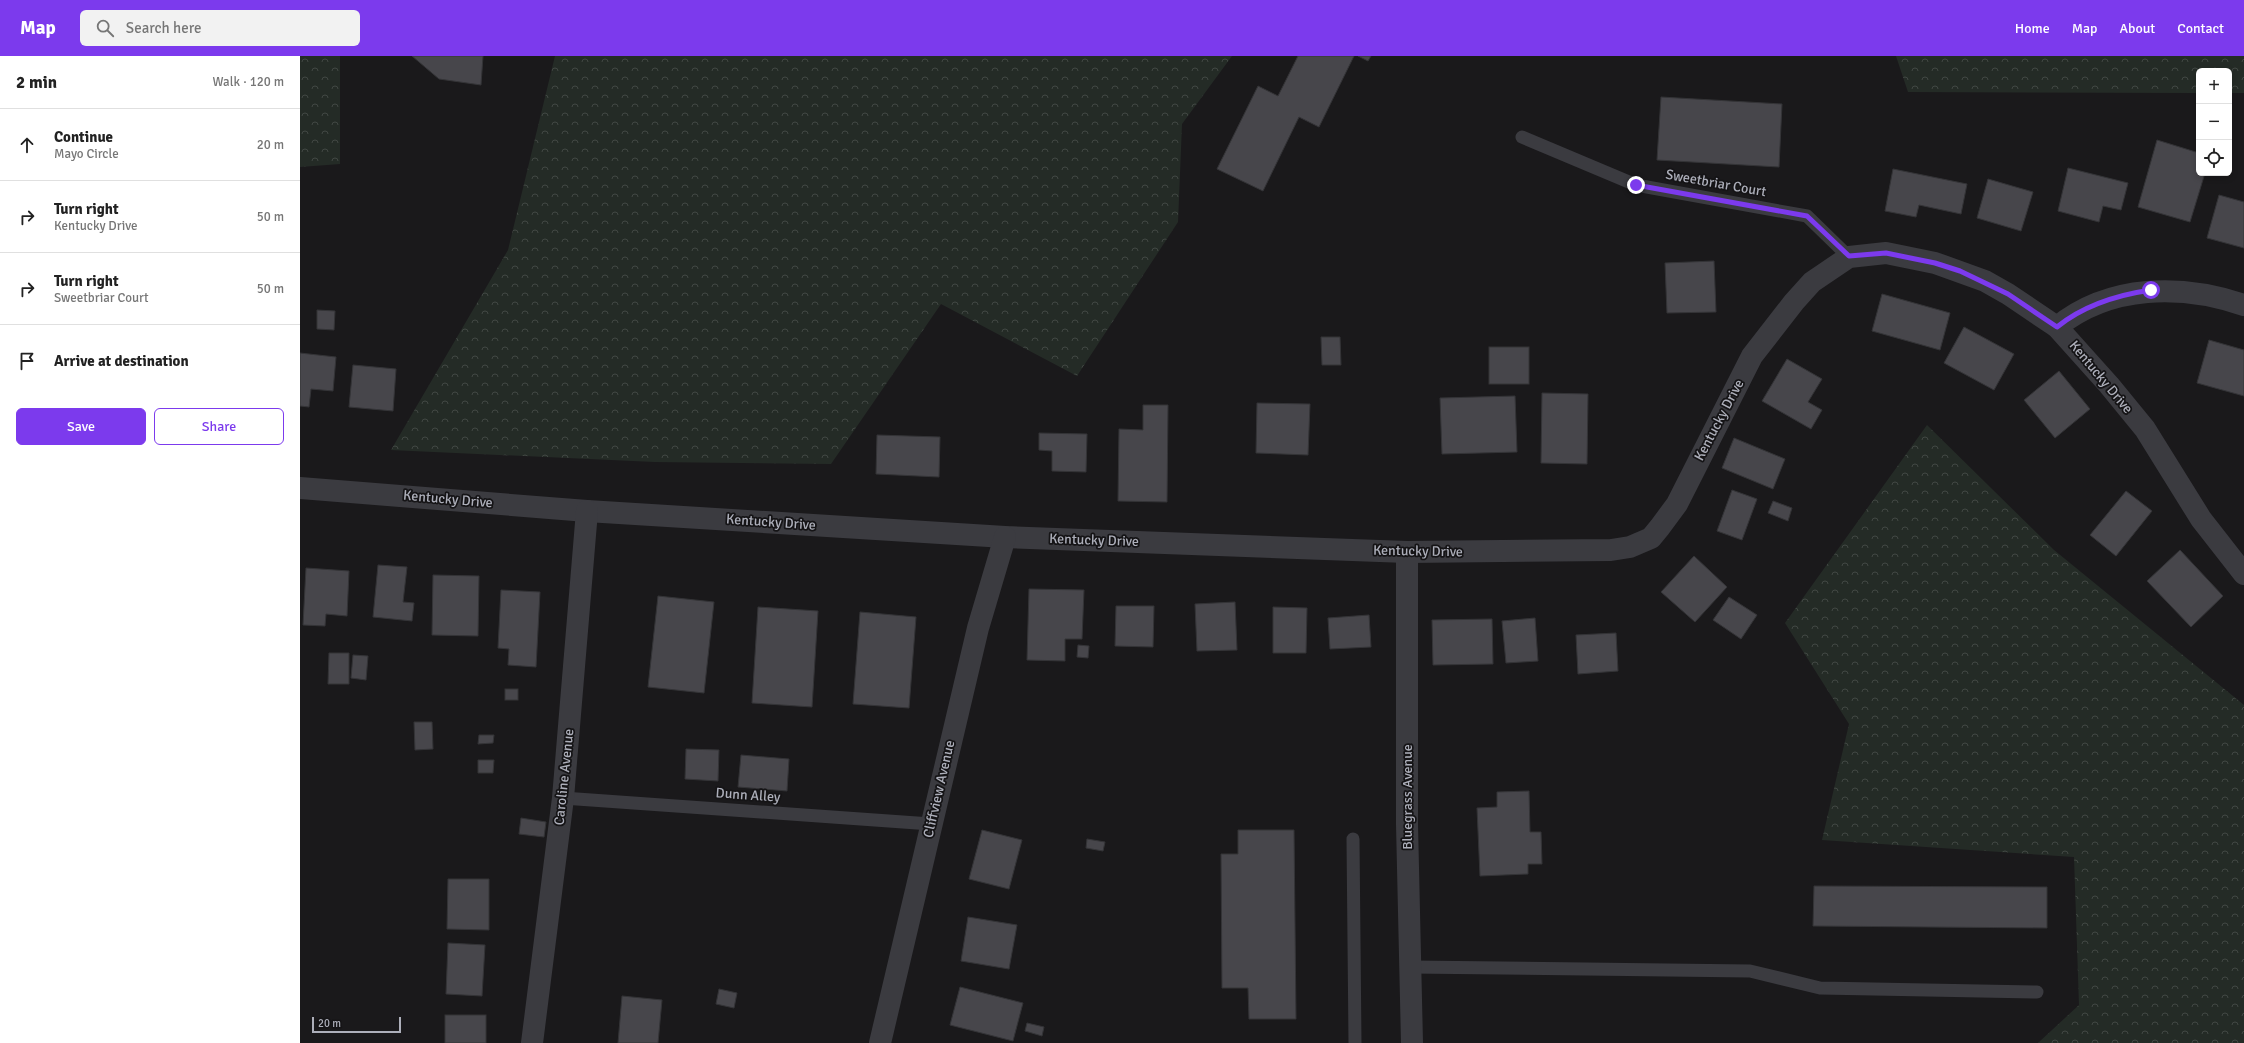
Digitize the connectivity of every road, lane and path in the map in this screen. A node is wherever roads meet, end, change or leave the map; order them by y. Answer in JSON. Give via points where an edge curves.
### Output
{"nodes":[{"id":1,"x":1522,"y":137,"type":"dead end"},
{"id":2,"x":1849,"y":256,"type":"junction"},
{"id":3,"x":2244,"y":305,"type":"edge"},
{"id":4,"x":2057,"y":327,"type":"junction"},
{"id":5,"x":300,"y":488,"type":"edge"},
{"id":6,"x":588,"y":511,"type":"junction"},
{"id":7,"x":1005,"y":537,"type":"junction"},
{"id":8,"x":1407,"y":552,"type":"junction"},
{"id":9,"x":2244,"y":574,"type":"edge"},
{"id":10,"x":563,"y":798,"type":"junction"},
{"id":11,"x":931,"y":824,"type":"junction"},
{"id":12,"x":1353,"y":839,"type":"dead end"},
{"id":13,"x":1410,"y":967,"type":"junction"},
{"id":14,"x":2037,"y":992,"type":"dead end"},
{"id":15,"x":532,"y":1043,"type":"edge"},
{"id":16,"x":880,"y":1043,"type":"edge"},
{"id":17,"x":1355,"y":1043,"type":"edge"},
{"id":18,"x":1412,"y":1043,"type":"edge"}],
"edges":[{"from":1,"to":2,"type":"lane","name":"Sweetbriar Court","via":[[1636,185],[1807,216]]},
{"from":2,"to":4,"type":"street","name":"Kentucky Drive","via":[[1886,253],[1960,271],[2008,294]]},
{"from":2,"to":8,"type":"street","name":"Kentucky Drive","via":[[1812,282],[1752,356],[1677,504],[1651,538],[1630,547],[1611,550]]},
{"from":3,"to":4,"type":"street","via":[[2202,294],[2151,290],[2094,304],[2069,317]]},
{"from":4,"to":9,"type":"street","name":"Kentucky Drive","via":[[2145,429],[2201,519]]},
{"from":5,"to":6,"type":"street","name":"Kentucky Drive"},
{"from":6,"to":7,"type":"street","name":"Kentucky Drive"},
{"from":6,"to":10,"type":"street","name":"Caroline Avenue"},
{"from":7,"to":8,"type":"street","name":"Kentucky Drive"},
{"from":7,"to":11,"type":"street","name":"Cliffview Avenue","via":[[978,628]]},
{"from":8,"to":13,"type":"street","name":"Bluegrass Avenue"},
{"from":10,"to":11,"type":"lane","name":"Dunn Alley"},
{"from":10,"to":15,"type":"street","name":"Caroline Avenue"},
{"from":11,"to":16,"type":"street","name":"Cliffview Avenue"},
{"from":12,"to":17,"type":"lane"},
{"from":13,"to":14,"type":"lane","via":[[1750,971],[1820,988]]},
{"from":13,"to":18,"type":"street","name":"Bluegrass Avenue"}]}
